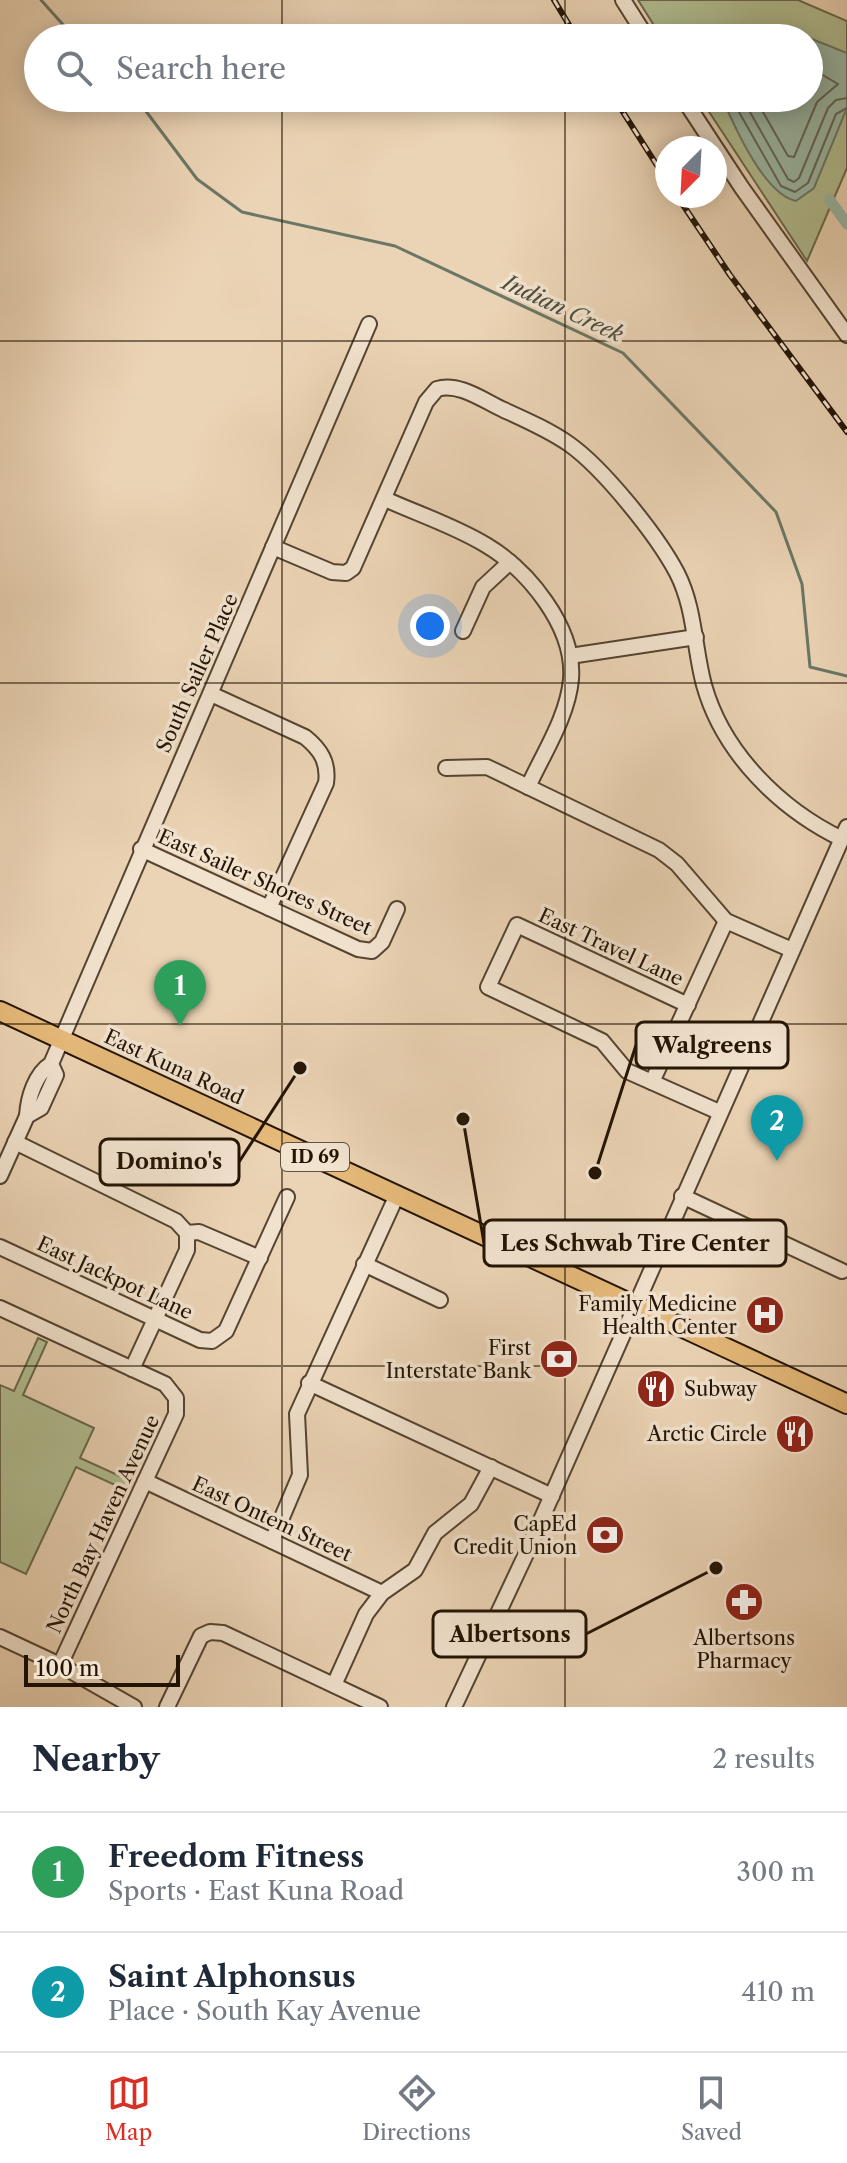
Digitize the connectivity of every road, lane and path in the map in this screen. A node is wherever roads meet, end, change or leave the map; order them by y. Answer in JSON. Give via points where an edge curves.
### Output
{"nodes":[{"id":1,"x":623,"y":0,"type":"edge"},
{"id":2,"x":638,"y":24,"type":"edge"},
{"id":3,"x":692,"y":112,"type":"edge"},
{"id":4,"x":369,"y":324,"type":"dead end"},
{"id":5,"x":847,"y":335,"type":"edge"},
{"id":6,"x":385,"y":499,"type":"junction"},
{"id":7,"x":273,"y":547,"type":"junction"},
{"id":8,"x":510,"y":562,"type":"junction"},
{"id":9,"x":463,"y":631,"type":"dead end"},
{"id":10,"x":696,"y":637,"type":"junction"},
{"id":11,"x":570,"y":656,"type":"junction"},
{"id":12,"x":211,"y":694,"type":"junction"},
{"id":13,"x":446,"y":768,"type":"dead end"},
{"id":14,"x":528,"y":787,"type":"junction"},
{"id":15,"x":844,"y":833,"type":"edge"},
{"id":16,"x":141,"y":849,"type":"junction"},
{"id":17,"x":269,"y":908,"type":"junction"},
{"id":18,"x":397,"y":909,"type":"dead end"},
{"id":19,"x":726,"y":921,"type":"junction"},
{"id":20,"x":792,"y":950,"type":"junction"},
{"id":21,"x":688,"y":1005,"type":"junction"},
{"id":22,"x":0,"y":1011,"type":"edge"},
{"id":23,"x":59,"y":1038,"type":"junction"},
{"id":24,"x":652,"y":1082,"type":"junction"},
{"id":25,"x":719,"y":1112,"type":"junction"},
{"id":26,"x":15,"y":1142,"type":"junction"},
{"id":27,"x":0,"y":1176,"type":"edge"},
{"id":28,"x":397,"y":1195,"type":"junction"},
{"id":29,"x":682,"y":1196,"type":"junction"},
{"id":30,"x":287,"y":1197,"type":"dead end"},
{"id":31,"x":187,"y":1233,"type":"junction"},
{"id":32,"x":0,"y":1247,"type":"edge"},
{"id":33,"x":260,"y":1258,"type":"junction"},
{"id":34,"x":364,"y":1264,"type":"junction"},
{"id":35,"x":842,"y":1271,"type":"dead end"},
{"id":36,"x":440,"y":1300,"type":"dead end"},
{"id":37,"x":633,"y":1305,"type":"junction"},
{"id":38,"x":0,"y":1308,"type":"edge"},
{"id":39,"x":155,"y":1319,"type":"junction"},
{"id":40,"x":132,"y":1369,"type":"junction"},
{"id":41,"x":309,"y":1383,"type":"junction"},
{"id":42,"x":847,"y":1404,"type":"edge"},
{"id":43,"x":491,"y":1467,"type":"junction"},
{"id":44,"x":145,"y":1481,"type":"junction"},
{"id":45,"x":552,"y":1496,"type":"junction"},
{"id":46,"x":272,"y":1541,"type":"junction"},
{"id":47,"x":382,"y":1593,"type":"junction"},
{"id":48,"x":0,"y":1637,"type":"edge"},
{"id":49,"x":60,"y":1665,"type":"junction"},
{"id":50,"x":334,"y":1685,"type":"junction"},
{"id":51,"x":134,"y":1707,"type":"edge"},
{"id":52,"x":167,"y":1707,"type":"edge"},
{"id":53,"x":380,"y":1707,"type":"edge"},
{"id":54,"x":454,"y":1707,"type":"edge"}],
"edges":[{"from":1,"to":2,"type":"street"},
{"from":3,"to":5,"type":"street"},
{"from":4,"to":7,"type":"street","name":"South Sailer Place"},
{"from":6,"to":7,"type":"street","via":[[357,561],[346,573]]},
{"from":6,"to":8,"type":"street","via":[[485,544]]},
{"from":6,"to":10,"type":"street","via":[[426,402],[437,389],[456,388],[543,428],[593,464],[678,574]]},
{"from":7,"to":12,"type":"street","name":"South Sailer Place"},
{"from":8,"to":9,"type":"street","via":[[483,587]]},
{"from":8,"to":11,"type":"street","via":[[560,626]]},
{"from":10,"to":11,"type":"street"},
{"from":10,"to":15,"type":"street","via":[[705,687],[744,760],[804,821]]},
{"from":11,"to":14,"type":"street","via":[[567,703]]},
{"from":12,"to":16,"type":"street","name":"South Sailer Place"},
{"from":12,"to":17,"type":"street","via":[[305,737],[327,771]]},
{"from":13,"to":14,"type":"street","via":[[487,767]]},
{"from":14,"to":19,"type":"street","via":[[659,850]]},
{"from":15,"to":20,"type":"street"},
{"from":16,"to":17,"type":"street","name":"East Sailer Shores Street"},
{"from":16,"to":23,"type":"street","name":"South Sailer Place"},
{"from":17,"to":18,"type":"street","name":"East Sailer Shores Street","via":[[372,951]]},
{"from":19,"to":20,"type":"street"},
{"from":19,"to":21,"type":"street"},
{"from":20,"to":25,"type":"street"},
{"from":21,"to":24,"type":"street"},
{"from":21,"to":24,"type":"street","name":"East Travel Lane","via":[[517,925],[488,987],[602,1041],[627,1071]]},
{"from":22,"to":23,"type":"main road","name":"East Kuna Road","number":"ID 69"},
{"from":23,"to":26,"type":"street","name":"South Sailer Place"},
{"from":23,"to":28,"type":"main road","name":"East Kuna Road","number":"ID 69"},
{"from":24,"to":25,"type":"street"},
{"from":25,"to":29,"type":"street"},
{"from":26,"to":27,"type":"street","name":"South Sailer Place"},
{"from":26,"to":31,"type":"street","via":[[176,1221]]},
{"from":28,"to":34,"type":"street"},
{"from":28,"to":37,"type":"main road","name":"East Kuna Road","number":"ID 69"},
{"from":29,"to":35,"type":"street"},
{"from":29,"to":37,"type":"street"},
{"from":30,"to":33,"type":"street"},
{"from":31,"to":33,"type":"street","via":[[199,1232]]},
{"from":31,"to":39,"type":"street","via":[[188,1247]]},
{"from":32,"to":39,"type":"street","name":"East Jackpot Lane"},
{"from":33,"to":39,"type":"street","name":"East Jackpot Lane","via":[[226,1331],[215,1340],[200,1340]]},
{"from":34,"to":36,"type":"street"},
{"from":34,"to":41,"type":"street"},
{"from":37,"to":42,"type":"main road","number":"ID 69"},
{"from":37,"to":45,"type":"street"},
{"from":38,"to":40,"type":"street"},
{"from":39,"to":40,"type":"street"},
{"from":40,"to":44,"type":"street","name":"North Bay Haven Avenue","via":[[165,1384],[176,1398],[176,1414]]},
{"from":41,"to":43,"type":"street"},
{"from":41,"to":46,"type":"street","via":[[295,1426],[300,1475]]},
{"from":43,"to":45,"type":"street"},
{"from":43,"to":47,"type":"street","via":[[471,1504],[435,1533],[415,1570]]},
{"from":44,"to":46,"type":"street","name":"East Ontem Street"},
{"from":44,"to":49,"type":"street","name":"North Bay Haven Avenue"},
{"from":45,"to":54,"type":"street"},
{"from":46,"to":47,"type":"street","name":"East Ontem Street"},
{"from":47,"to":50,"type":"street","via":[[366,1614]]},
{"from":48,"to":49,"type":"street"},
{"from":49,"to":51,"type":"street"},
{"from":50,"to":52,"type":"street","via":[[223,1633],[210,1632],[201,1636]]},
{"from":50,"to":53,"type":"street"}]}
